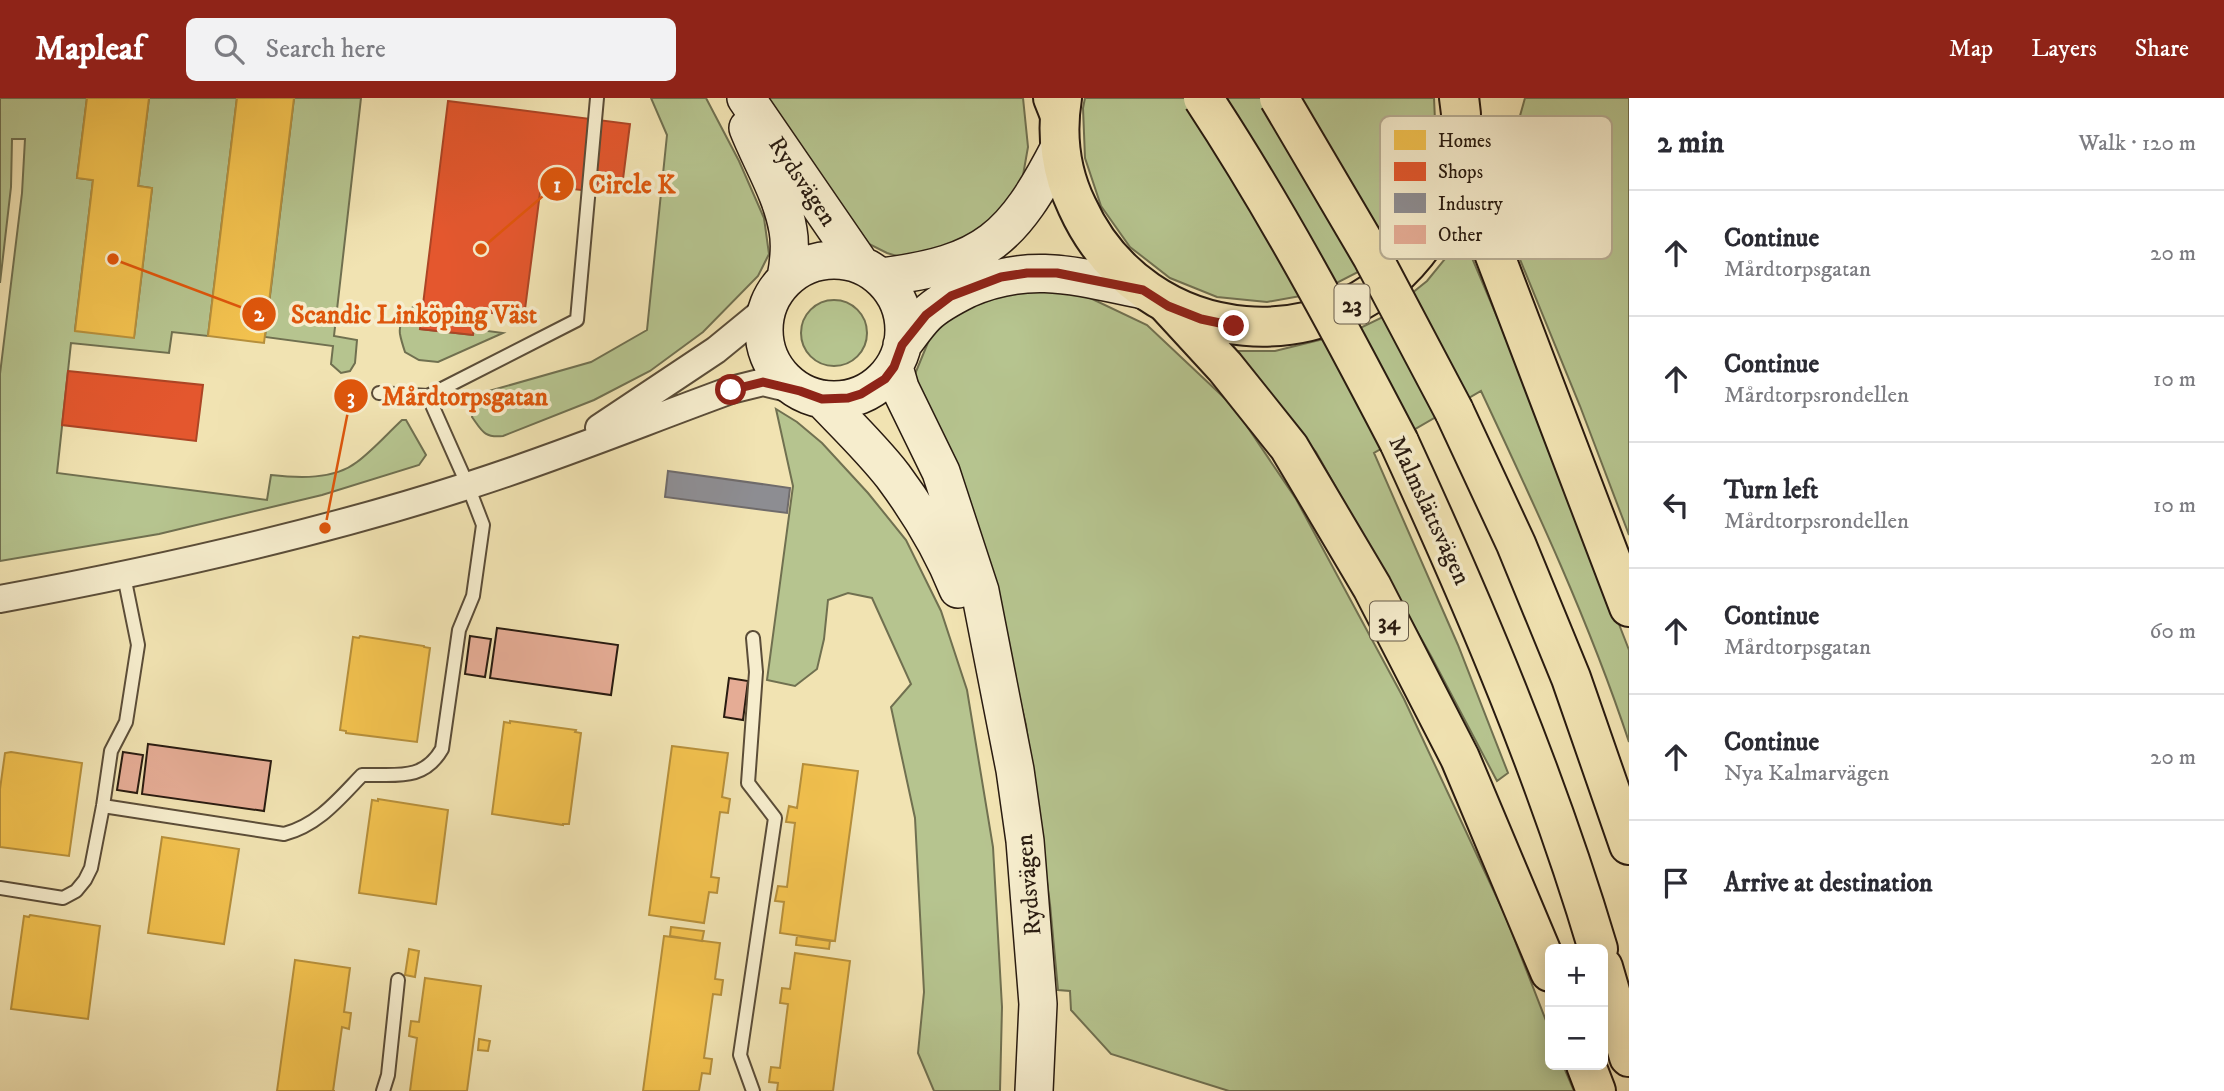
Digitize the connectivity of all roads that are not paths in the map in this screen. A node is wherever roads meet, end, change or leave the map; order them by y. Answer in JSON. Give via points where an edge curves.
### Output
{"nodes":[{"id":1,"x":597,"y":98,"type":"edge"},
{"id":2,"x":735,"y":98,"type":"edge"},
{"id":3,"x":746,"y":98,"type":"edge"},
{"id":4,"x":1203,"y":98,"type":"edge"},
{"id":5,"x":1279,"y":98,"type":"edge"},
{"id":6,"x":1489,"y":98,"type":"edge"},
{"id":7,"x":1058,"y":114,"type":"edge"},
{"id":8,"x":1472,"y":116,"type":"edge"},
{"id":9,"x":1411,"y":259,"type":"edge"},
{"id":10,"x":1496,"y":259,"type":"edge"},
{"id":11,"x":870,"y":271,"type":"junction"},
{"id":12,"x":786,"y":278,"type":"junction"},
{"id":13,"x":1156,"y":298,"type":"junction"},
{"id":14,"x":766,"y":309,"type":"junction"},
{"id":15,"x":898,"y":356,"type":"junction"},
{"id":16,"x":379,"y":393,"type":"dead end"},
{"id":17,"x":811,"y":395,"type":"junction"},
{"id":18,"x":428,"y":396,"type":"junction"},
{"id":19,"x":564,"y":452,"type":"junction"},
{"id":20,"x":468,"y":486,"type":"junction"},
{"id":21,"x":124,"y":576,"type":"junction"},
{"id":22,"x":0,"y":599,"type":"edge"},
{"id":23,"x":1629,"y":607,"type":"edge"},
{"id":24,"x":753,"y":638,"type":"dead end"},
{"id":25,"x":996,"y":681,"type":"junction"},
{"id":26,"x":103,"y":806,"type":"junction"},
{"id":27,"x":1629,"y":845,"type":"edge"},
{"id":28,"x":0,"y":888,"type":"edge"},
{"id":29,"x":1596,"y":944,"type":"edge"},
{"id":30,"x":1545,"y":960,"type":"edge"},
{"id":31,"x":398,"y":980,"type":"dead end"},
{"id":32,"x":1608,"y":984,"type":"edge"},
{"id":33,"x":1629,"y":1057,"type":"edge"},
{"id":34,"x":1588,"y":1070,"type":"edge"},
{"id":35,"x":383,"y":1091,"type":"edge"},
{"id":36,"x":753,"y":1091,"type":"edge"},
{"id":37,"x":1034,"y":1091,"type":"edge"},
{"id":38,"x":1596,"y":1091,"type":"edge"}],
"edges":[{"from":1,"to":18,"type":"lane","via":[[577,320]]},
{"from":2,"to":12,"type":"street","name":"Rydsvägen","via":[[788,230]]},
{"from":3,"to":11,"type":"street","name":"Rydsvägen"},
{"from":4,"to":29,"type":"main road","name":"Malmslättsvägen","bridge":true,"via":[[1322,294],[1399,442],[1515,706]]},
{"from":5,"to":27,"type":"main road","bridge":true,"via":[[1372,256],[1454,411],[1571,678]]},
{"from":6,"to":8,"type":"main road","number":"23"},
{"from":7,"to":11,"type":"street","via":[[1042,181],[1003,234],[983,249],[935,268]]},
{"from":7,"to":13,"type":"main road","number":"23","via":[[1069,188],[1086,228],[1111,262]]},
{"from":9,"to":13,"type":"main road","number":"23","via":[[1368,296],[1304,323],[1234,326],[1201,319]]},
{"from":10,"to":23,"type":"main road"},
{"from":11,"to":12,"type":"street","via":[[835,260],[800,268]]},
{"from":11,"to":15,"type":"street","via":[[901,307],[904,333]]},
{"from":12,"to":14,"type":"street"},
{"from":13,"to":15,"type":"street","via":[[1057,273],[1001,277],[951,296],[926,315]]},
{"from":13,"to":30,"type":"main road","number":"34","via":[[1225,367],[1289,447],[1372,587],[1460,758]]},
{"from":14,"to":17,"type":"street","via":[[767,351],[779,373]]},
{"from":14,"to":19,"type":"street","via":[[716,350]]},
{"from":15,"to":17,"type":"street","via":[[885,379],[861,394],[848,398]]},
{"from":15,"to":25,"type":"street","name":"Rydsvägen","via":[[900,388],[941,472],[976,578]]},
{"from":16,"to":18,"type":"lane"},
{"from":17,"to":19,"type":"street","via":[[763,382]]},
{"from":17,"to":25,"type":"street","name":"Rydsvägen","via":[[892,475],[921,517],[946,559]]},
{"from":18,"to":20,"type":"lane"},
{"from":19,"to":20,"type":"street"},
{"from":20,"to":21,"type":"street"},
{"from":20,"to":26,"type":"lane","via":[[483,525],[473,596],[459,630],[442,749],[434,763],[408,774],[362,775],[329,811],[284,834]]},
{"from":21,"to":22,"type":"street"},
{"from":21,"to":26,"type":"lane","via":[[138,645],[126,722],[111,751]]},
{"from":24,"to":36,"type":"lane","via":[[756,672],[748,783],[775,818],[740,1055]]},
{"from":25,"to":37,"type":"street","name":"Rydsvägen","via":[[1015,770],[1027,868],[1038,1004]]},
{"from":26,"to":28,"type":"lane","via":[[91,868],[76,891],[64,898]]},
{"from":31,"to":35,"type":"lane"},
{"from":32,"to":33,"type":"main road"},
{"from":34,"to":38,"type":"main road"}]}
